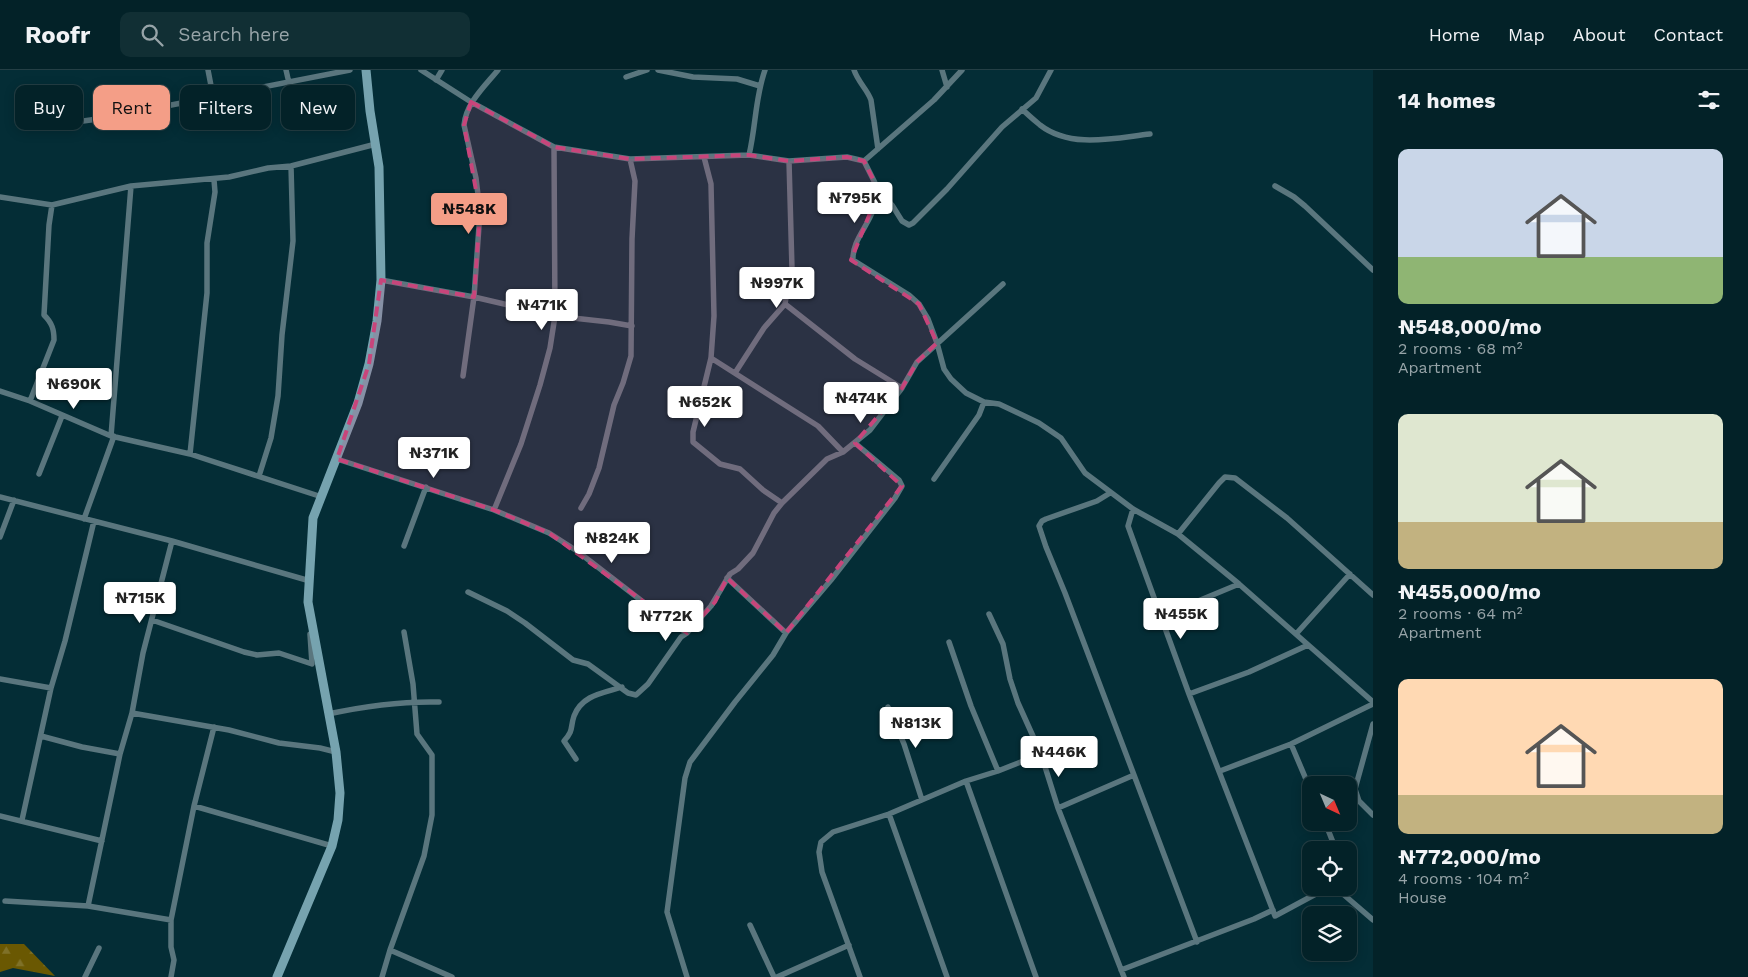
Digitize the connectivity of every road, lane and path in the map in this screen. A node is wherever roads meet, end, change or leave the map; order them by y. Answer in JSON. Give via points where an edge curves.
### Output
{"nodes":[{"id":1,"x":208,"y":70,"type":"edge"},
{"id":2,"x":286,"y":70,"type":"edge"},
{"id":3,"x":350,"y":70,"type":"edge"},
{"id":4,"x":366,"y":70,"type":"edge"},
{"id":5,"x":421,"y":70,"type":"edge"},
{"id":6,"x":442,"y":70,"type":"edge"},
{"id":7,"x":498,"y":70,"type":"edge"},
{"id":8,"x":647,"y":70,"type":"edge"},
{"id":9,"x":658,"y":70,"type":"edge"},
{"id":10,"x":765,"y":70,"type":"edge"},
{"id":11,"x":854,"y":70,"type":"edge"},
{"id":12,"x":942,"y":70,"type":"edge"},
{"id":13,"x":962,"y":70,"type":"edge"},
{"id":14,"x":1051,"y":70,"type":"edge"},
{"id":15,"x":626,"y":76,"type":"dead end"},
{"id":16,"x":436,"y":80,"type":"junction"},
{"id":17,"x":289,"y":83,"type":"junction"},
{"id":18,"x":210,"y":85,"type":"edge"},
{"id":19,"x":271,"y":86,"type":"edge"},
{"id":20,"x":760,"y":86,"type":"junction"},
{"id":21,"x":947,"y":88,"type":"junction"},
{"id":22,"x":471,"y":102,"type":"junction"},
{"id":23,"x":180,"y":103,"type":"edge"},
{"id":24,"x":1022,"y":109,"type":"junction"},
{"id":25,"x":83,"y":121,"type":"edge"},
{"id":26,"x":1150,"y":134,"type":"dead end"},
{"id":27,"x":376,"y":144,"type":"junction"},
{"id":28,"x":554,"y":147,"type":"junction"},
{"id":29,"x":878,"y":149,"type":"junction"},
{"id":30,"x":749,"y":155,"type":"junction"},
{"id":31,"x":704,"y":157,"type":"junction"},
{"id":32,"x":630,"y":159,"type":"junction"},
{"id":33,"x":789,"y":161,"type":"junction"},
{"id":34,"x":864,"y":161,"type":"junction"},
{"id":35,"x":291,"y":166,"type":"junction"},
{"id":36,"x":214,"y":180,"type":"junction"},
{"id":37,"x":131,"y":186,"type":"junction"},
{"id":38,"x":1275,"y":186,"type":"dead end"},
{"id":39,"x":879,"y":191,"type":"junction"},
{"id":40,"x":0,"y":197,"type":"edge"},
{"id":41,"x":52,"y":205,"type":"junction"},
{"id":42,"x":1373,"y":270,"type":"edge"},
{"id":43,"x":381,"y":280,"type":"junction"},
{"id":44,"x":1003,"y":284,"type":"dead end"},
{"id":45,"x":474,"y":297,"type":"junction"},
{"id":46,"x":785,"y":304,"type":"junction"},
{"id":47,"x":555,"y":316,"type":"junction"},
{"id":48,"x":632,"y":326,"type":"junction"},
{"id":49,"x":937,"y":343,"type":"junction"},
{"id":50,"x":712,"y":358,"type":"junction"},
{"id":51,"x":735,"y":373,"type":"junction"},
{"id":52,"x":463,"y":376,"type":"dead end"},
{"id":53,"x":902,"y":388,"type":"junction"},
{"id":54,"x":0,"y":391,"type":"edge"},
{"id":55,"x":30,"y":401,"type":"junction"},
{"id":56,"x":984,"y":402,"type":"junction"},
{"id":57,"x":62,"y":416,"type":"junction"},
{"id":58,"x":112,"y":436,"type":"junction"},
{"id":59,"x":855,"y":443,"type":"junction"},
{"id":60,"x":843,"y":452,"type":"junction"},
{"id":61,"x":190,"y":454,"type":"junction"},
{"id":62,"x":337,"y":460,"type":"junction"},
{"id":63,"x":39,"y":474,"type":"dead end"},
{"id":64,"x":259,"y":476,"type":"junction"},
{"id":65,"x":934,"y":479,"type":"dead end"},
{"id":66,"x":426,"y":488,"type":"junction"},
{"id":67,"x":1110,"y":493,"type":"junction"},
{"id":68,"x":0,"y":497,"type":"edge"},
{"id":69,"x":322,"y":497,"type":"junction"},
{"id":70,"x":14,"y":500,"type":"junction"},
{"id":71,"x":782,"y":503,"type":"junction"},
{"id":72,"x":581,"y":508,"type":"dead end"},
{"id":73,"x":1133,"y":509,"type":"junction"},
{"id":74,"x":494,"y":510,"type":"junction"},
{"id":75,"x":84,"y":519,"type":"junction"},
{"id":76,"x":94,"y":521,"type":"junction"},
{"id":77,"x":1178,"y":534,"type":"junction"},
{"id":78,"x":0,"y":537,"type":"edge"},
{"id":79,"x":172,"y":541,"type":"junction"},
{"id":80,"x":404,"y":546,"type":"dead end"},
{"id":81,"x":1350,"y":574,"type":"junction"},
{"id":82,"x":727,"y":578,"type":"junction"},
{"id":83,"x":310,"y":581,"type":"junction"},
{"id":84,"x":1239,"y":584,"type":"junction"},
{"id":85,"x":468,"y":592,"type":"dead end"},
{"id":86,"x":1373,"y":595,"type":"edge"},
{"id":87,"x":308,"y":602,"type":"junction"},
{"id":88,"x":989,"y":614,"type":"dead end"},
{"id":89,"x":1162,"y":616,"type":"junction"},
{"id":90,"x":152,"y":620,"type":"junction"},
{"id":91,"x":404,"y":632,"type":"dead end"},
{"id":92,"x":786,"y":632,"type":"junction"},
{"id":93,"x":687,"y":633,"type":"junction"},
{"id":94,"x":1296,"y":634,"type":"junction"},
{"id":95,"x":949,"y":642,"type":"dead end"},
{"id":96,"x":1308,"y":645,"type":"junction"},
{"id":97,"x":0,"y":679,"type":"edge"},
{"id":98,"x":622,"y":687,"type":"junction"},
{"id":99,"x":51,"y":688,"type":"junction"},
{"id":100,"x":1189,"y":694,"type":"junction"},
{"id":101,"x":414,"y":702,"type":"junction"},
{"id":102,"x":439,"y":702,"type":"dead end"},
{"id":103,"x":1373,"y":703,"type":"edge"},
{"id":104,"x":888,"y":707,"type":"dead end"},
{"id":105,"x":132,"y":713,"type":"junction"},
{"id":106,"x":328,"y":714,"type":"junction"},
{"id":107,"x":1373,"y":724,"type":"edge"},
{"id":108,"x":214,"y":727,"type":"junction"},
{"id":109,"x":41,"y":736,"type":"junction"},
{"id":110,"x":1291,"y":744,"type":"junction"},
{"id":111,"x":336,"y":752,"type":"junction"},
{"id":112,"x":120,"y":754,"type":"junction"},
{"id":113,"x":1041,"y":754,"type":"junction"},
{"id":114,"x":576,"y":759,"type":"dead end"},
{"id":115,"x":998,"y":771,"type":"junction"},
{"id":116,"x":1220,"y":771,"type":"junction"},
{"id":117,"x":1134,"y":775,"type":"junction"},
{"id":118,"x":1305,"y":776,"type":"edge"},
{"id":119,"x":966,"y":781,"type":"junction"},
{"id":120,"x":922,"y":800,"type":"junction"},
{"id":121,"x":194,"y":806,"type":"junction"},
{"id":122,"x":1058,"y":808,"type":"junction"},
{"id":123,"x":889,"y":814,"type":"junction"},
{"id":124,"x":1373,"y":815,"type":"edge"},
{"id":125,"x":0,"y":816,"type":"edge"},
{"id":126,"x":22,"y":820,"type":"junction"},
{"id":127,"x":102,"y":841,"type":"junction"},
{"id":128,"x":332,"y":846,"type":"junction"},
{"id":129,"x":1313,"y":896,"type":"edge"},
{"id":130,"x":1345,"y":896,"type":"edge"},
{"id":131,"x":5,"y":901,"type":"dead end"},
{"id":132,"x":88,"y":906,"type":"junction"},
{"id":133,"x":1272,"y":910,"type":"junction"},
{"id":134,"x":171,"y":920,"type":"junction"},
{"id":135,"x":1373,"y":920,"type":"edge"},
{"id":136,"x":750,"y":925,"type":"dead end"},
{"id":137,"x":1197,"y":942,"type":"junction"},
{"id":138,"x":849,"y":946,"type":"junction"},
{"id":139,"x":100,"y":948,"type":"dead end"},
{"id":140,"x":390,"y":950,"type":"junction"},
{"id":141,"x":1121,"y":970,"type":"junction"},
{"id":142,"x":85,"y":977,"type":"edge"},
{"id":143,"x":171,"y":977,"type":"edge"},
{"id":144,"x":277,"y":977,"type":"edge"},
{"id":145,"x":382,"y":977,"type":"edge"},
{"id":146,"x":452,"y":977,"type":"edge"},
{"id":147,"x":687,"y":977,"type":"edge"},
{"id":148,"x":774,"y":977,"type":"edge"},
{"id":149,"x":777,"y":977,"type":"edge"},
{"id":150,"x":860,"y":977,"type":"edge"},
{"id":151,"x":947,"y":977,"type":"edge"},
{"id":152,"x":1036,"y":977,"type":"edge"},
{"id":153,"x":1124,"y":977,"type":"edge"}],
"edges":[{"from":1,"to":18,"type":"street"},
{"from":2,"to":17,"type":"street"},
{"from":3,"to":17,"type":"street"},
{"from":4,"to":27,"type":"street"},
{"from":5,"to":16,"type":"street"},
{"from":6,"to":16,"type":"street"},
{"from":7,"to":22,"type":"street"},
{"from":8,"to":15,"type":"street"},
{"from":9,"to":20,"type":"street","via":[[693,77],[737,79]]},
{"from":10,"to":20,"type":"street"},
{"from":11,"to":29,"type":"street","via":[[871,100]]},
{"from":12,"to":21,"type":"street"},
{"from":13,"to":21,"type":"street"},
{"from":14,"to":24,"type":"street","via":[[1036,98]]},
{"from":16,"to":22,"type":"street"},
{"from":17,"to":19,"type":"street"},
{"from":20,"to":30,"type":"street"},
{"from":21,"to":29,"type":"street"},
{"from":22,"to":28,"type":"street"},
{"from":22,"to":45,"type":"street","via":[[464,125],[480,212]]},
{"from":23,"to":25,"type":"street"},
{"from":24,"to":26,"type":"street","via":[[1041,126],[1068,138],[1103,140]]},
{"from":24,"to":39,"type":"street","via":[[913,223],[909,225],[902,220]]},
{"from":27,"to":35,"type":"street"},
{"from":27,"to":43,"type":"street"},
{"from":28,"to":32,"type":"street"},
{"from":28,"to":47,"type":"street"},
{"from":29,"to":34,"type":"street"},
{"from":30,"to":31,"type":"street"},
{"from":30,"to":33,"type":"street"},
{"from":31,"to":32,"type":"street"},
{"from":31,"to":50,"type":"street","via":[[711,184]]},
{"from":32,"to":48,"type":"street","via":[[635,187]]},
{"from":33,"to":34,"type":"street","via":[[847,157]]},
{"from":33,"to":46,"type":"street","via":[[792,263]]},
{"from":34,"to":39,"type":"street"},
{"from":35,"to":36,"type":"street"},
{"from":35,"to":64,"type":"street","via":[[293,241],[278,396],[271,438]]},
{"from":36,"to":37,"type":"street"},
{"from":36,"to":61,"type":"street","via":[[207,243],[207,293]]},
{"from":37,"to":41,"type":"street"},
{"from":37,"to":58,"type":"street"},
{"from":38,"to":42,"type":"street","via":[[1306,206]]},
{"from":39,"to":49,"type":"street","via":[[853,260],[919,304]]},
{"from":40,"to":41,"type":"street"},
{"from":41,"to":55,"type":"street","via":[[44,315],[51,321],[54,340]]},
{"from":43,"to":45,"type":"street"},
{"from":43,"to":62,"type":"street","via":[[369,364]]},
{"from":44,"to":49,"type":"street"},
{"from":45,"to":47,"type":"street"},
{"from":45,"to":52,"type":"street"},
{"from":46,"to":51,"type":"street","via":[[764,328]]},
{"from":46,"to":53,"type":"street","via":[[855,359]]},
{"from":47,"to":48,"type":"street"},
{"from":47,"to":74,"type":"street","via":[[540,385],[521,444]]},
{"from":48,"to":72,"type":"street","via":[[631,356],[614,405],[599,468]]},
{"from":49,"to":53,"type":"street","via":[[917,362]]},
{"from":49,"to":56,"type":"street","via":[[944,369],[951,379]]},
{"from":50,"to":51,"type":"street"},
{"from":50,"to":71,"type":"street","via":[[693,442],[720,464],[740,469]]},
{"from":51,"to":60,"type":"street","via":[[818,426]]},
{"from":53,"to":59,"type":"street","via":[[870,430]]},
{"from":54,"to":55,"type":"street"},
{"from":55,"to":57,"type":"street"},
{"from":56,"to":65,"type":"street","via":[[979,415]]},
{"from":56,"to":67,"type":"street","via":[[999,404],[1039,423],[1061,438],[1085,473]]},
{"from":57,"to":58,"type":"street"},
{"from":57,"to":63,"type":"street"},
{"from":58,"to":61,"type":"street"},
{"from":58,"to":75,"type":"street"},
{"from":59,"to":60,"type":"street"},
{"from":59,"to":92,"type":"street","via":[[902,486],[831,580]]},
{"from":60,"to":71,"type":"street","via":[[827,459]]},
{"from":61,"to":64,"type":"street"},
{"from":62,"to":66,"type":"street"},
{"from":62,"to":69,"type":"street"},
{"from":64,"to":69,"type":"street"},
{"from":66,"to":74,"type":"street"},
{"from":66,"to":80,"type":"street"},
{"from":67,"to":73,"type":"street"},
{"from":67,"to":117,"type":"street","via":[[1097,501],[1046,518],[1039,526]]},
{"from":68,"to":70,"type":"street"},
{"from":69,"to":83,"type":"street","via":[[313,518]]},
{"from":70,"to":75,"type":"street"},
{"from":70,"to":78,"type":"street"},
{"from":71,"to":82,"type":"street","via":[[753,553]]},
{"from":73,"to":77,"type":"street"},
{"from":73,"to":89,"type":"street","via":[[1128,526]]},
{"from":74,"to":93,"type":"street","via":[[549,533]]},
{"from":75,"to":76,"type":"street"},
{"from":76,"to":79,"type":"street"},
{"from":76,"to":99,"type":"street"},
{"from":77,"to":81,"type":"street","via":[[1218,483],[1225,477],[1235,478]]},
{"from":77,"to":84,"type":"street"},
{"from":79,"to":83,"type":"street"},
{"from":79,"to":90,"type":"street"},
{"from":81,"to":86,"type":"street"},
{"from":81,"to":94,"type":"street"},
{"from":82,"to":92,"type":"street"},
{"from":82,"to":93,"type":"street","via":[[715,602]]},
{"from":83,"to":87,"type":"street"},
{"from":84,"to":89,"type":"street"},
{"from":84,"to":94,"type":"street"},
{"from":85,"to":98,"type":"street","via":[[507,611],[573,660],[588,664]]},
{"from":87,"to":90,"type":"street","via":[[312,664],[280,653],[257,655],[244,652]]},
{"from":87,"to":106,"type":"street"},
{"from":88,"to":113,"type":"street","via":[[1003,644],[1018,703]]},
{"from":89,"to":100,"type":"street"},
{"from":90,"to":105,"type":"street"},
{"from":91,"to":101,"type":"street"},
{"from":92,"to":147,"type":"street","via":[[773,655],[690,762],[685,778],[667,912]]},
{"from":93,"to":98,"type":"street","via":[[636,695]]},
{"from":94,"to":96,"type":"street"},
{"from":95,"to":115,"type":"street"},
{"from":96,"to":100,"type":"street","via":[[1249,672]]},
{"from":96,"to":103,"type":"street"},
{"from":97,"to":99,"type":"street"},
{"from":98,"to":114,"type":"street","via":[[595,694],[581,704],[572,721],[571,733],[564,741]]},
{"from":99,"to":109,"type":"street"},
{"from":100,"to":116,"type":"street"},
{"from":101,"to":102,"type":"street"},
{"from":101,"to":106,"type":"street"},
{"from":101,"to":140,"type":"street","via":[[417,734],[432,754],[432,815],[424,856]]},
{"from":103,"to":110,"type":"street"},
{"from":104,"to":120,"type":"street"},
{"from":105,"to":108,"type":"street"},
{"from":105,"to":112,"type":"street"},
{"from":106,"to":111,"type":"street"},
{"from":107,"to":124,"type":"street","via":[[1355,789],[1359,801]]},
{"from":108,"to":111,"type":"street","via":[[279,744]]},
{"from":108,"to":121,"type":"street"},
{"from":109,"to":112,"type":"street"},
{"from":109,"to":126,"type":"street"},
{"from":110,"to":116,"type":"street"},
{"from":110,"to":118,"type":"street"},
{"from":111,"to":128,"type":"street","via":[[340,792]]},
{"from":112,"to":127,"type":"street"},
{"from":113,"to":115,"type":"street"},
{"from":113,"to":122,"type":"street"},
{"from":115,"to":119,"type":"street"},
{"from":116,"to":133,"type":"street"},
{"from":117,"to":122,"type":"street"},
{"from":117,"to":137,"type":"street"},
{"from":119,"to":120,"type":"street"},
{"from":119,"to":152,"type":"street"},
{"from":120,"to":123,"type":"street"},
{"from":121,"to":128,"type":"street"},
{"from":121,"to":134,"type":"street"},
{"from":122,"to":141,"type":"street"},
{"from":123,"to":138,"type":"street","via":[[832,832],[821,842],[822,872]]},
{"from":123,"to":151,"type":"street"},
{"from":125,"to":126,"type":"street"},
{"from":126,"to":127,"type":"street"},
{"from":127,"to":132,"type":"street"},
{"from":128,"to":144,"type":"street"},
{"from":129,"to":133,"type":"street","via":[[1275,916]]},
{"from":130,"to":135,"type":"street"},
{"from":131,"to":132,"type":"street"},
{"from":132,"to":134,"type":"street"},
{"from":133,"to":137,"type":"street"},
{"from":134,"to":143,"type":"street","via":[[174,960]]},
{"from":136,"to":148,"type":"street"},
{"from":137,"to":141,"type":"street"},
{"from":138,"to":149,"type":"street"},
{"from":138,"to":150,"type":"street"},
{"from":139,"to":142,"type":"street"},
{"from":140,"to":145,"type":"street"},
{"from":140,"to":146,"type":"street"},
{"from":141,"to":153,"type":"street"}]}
